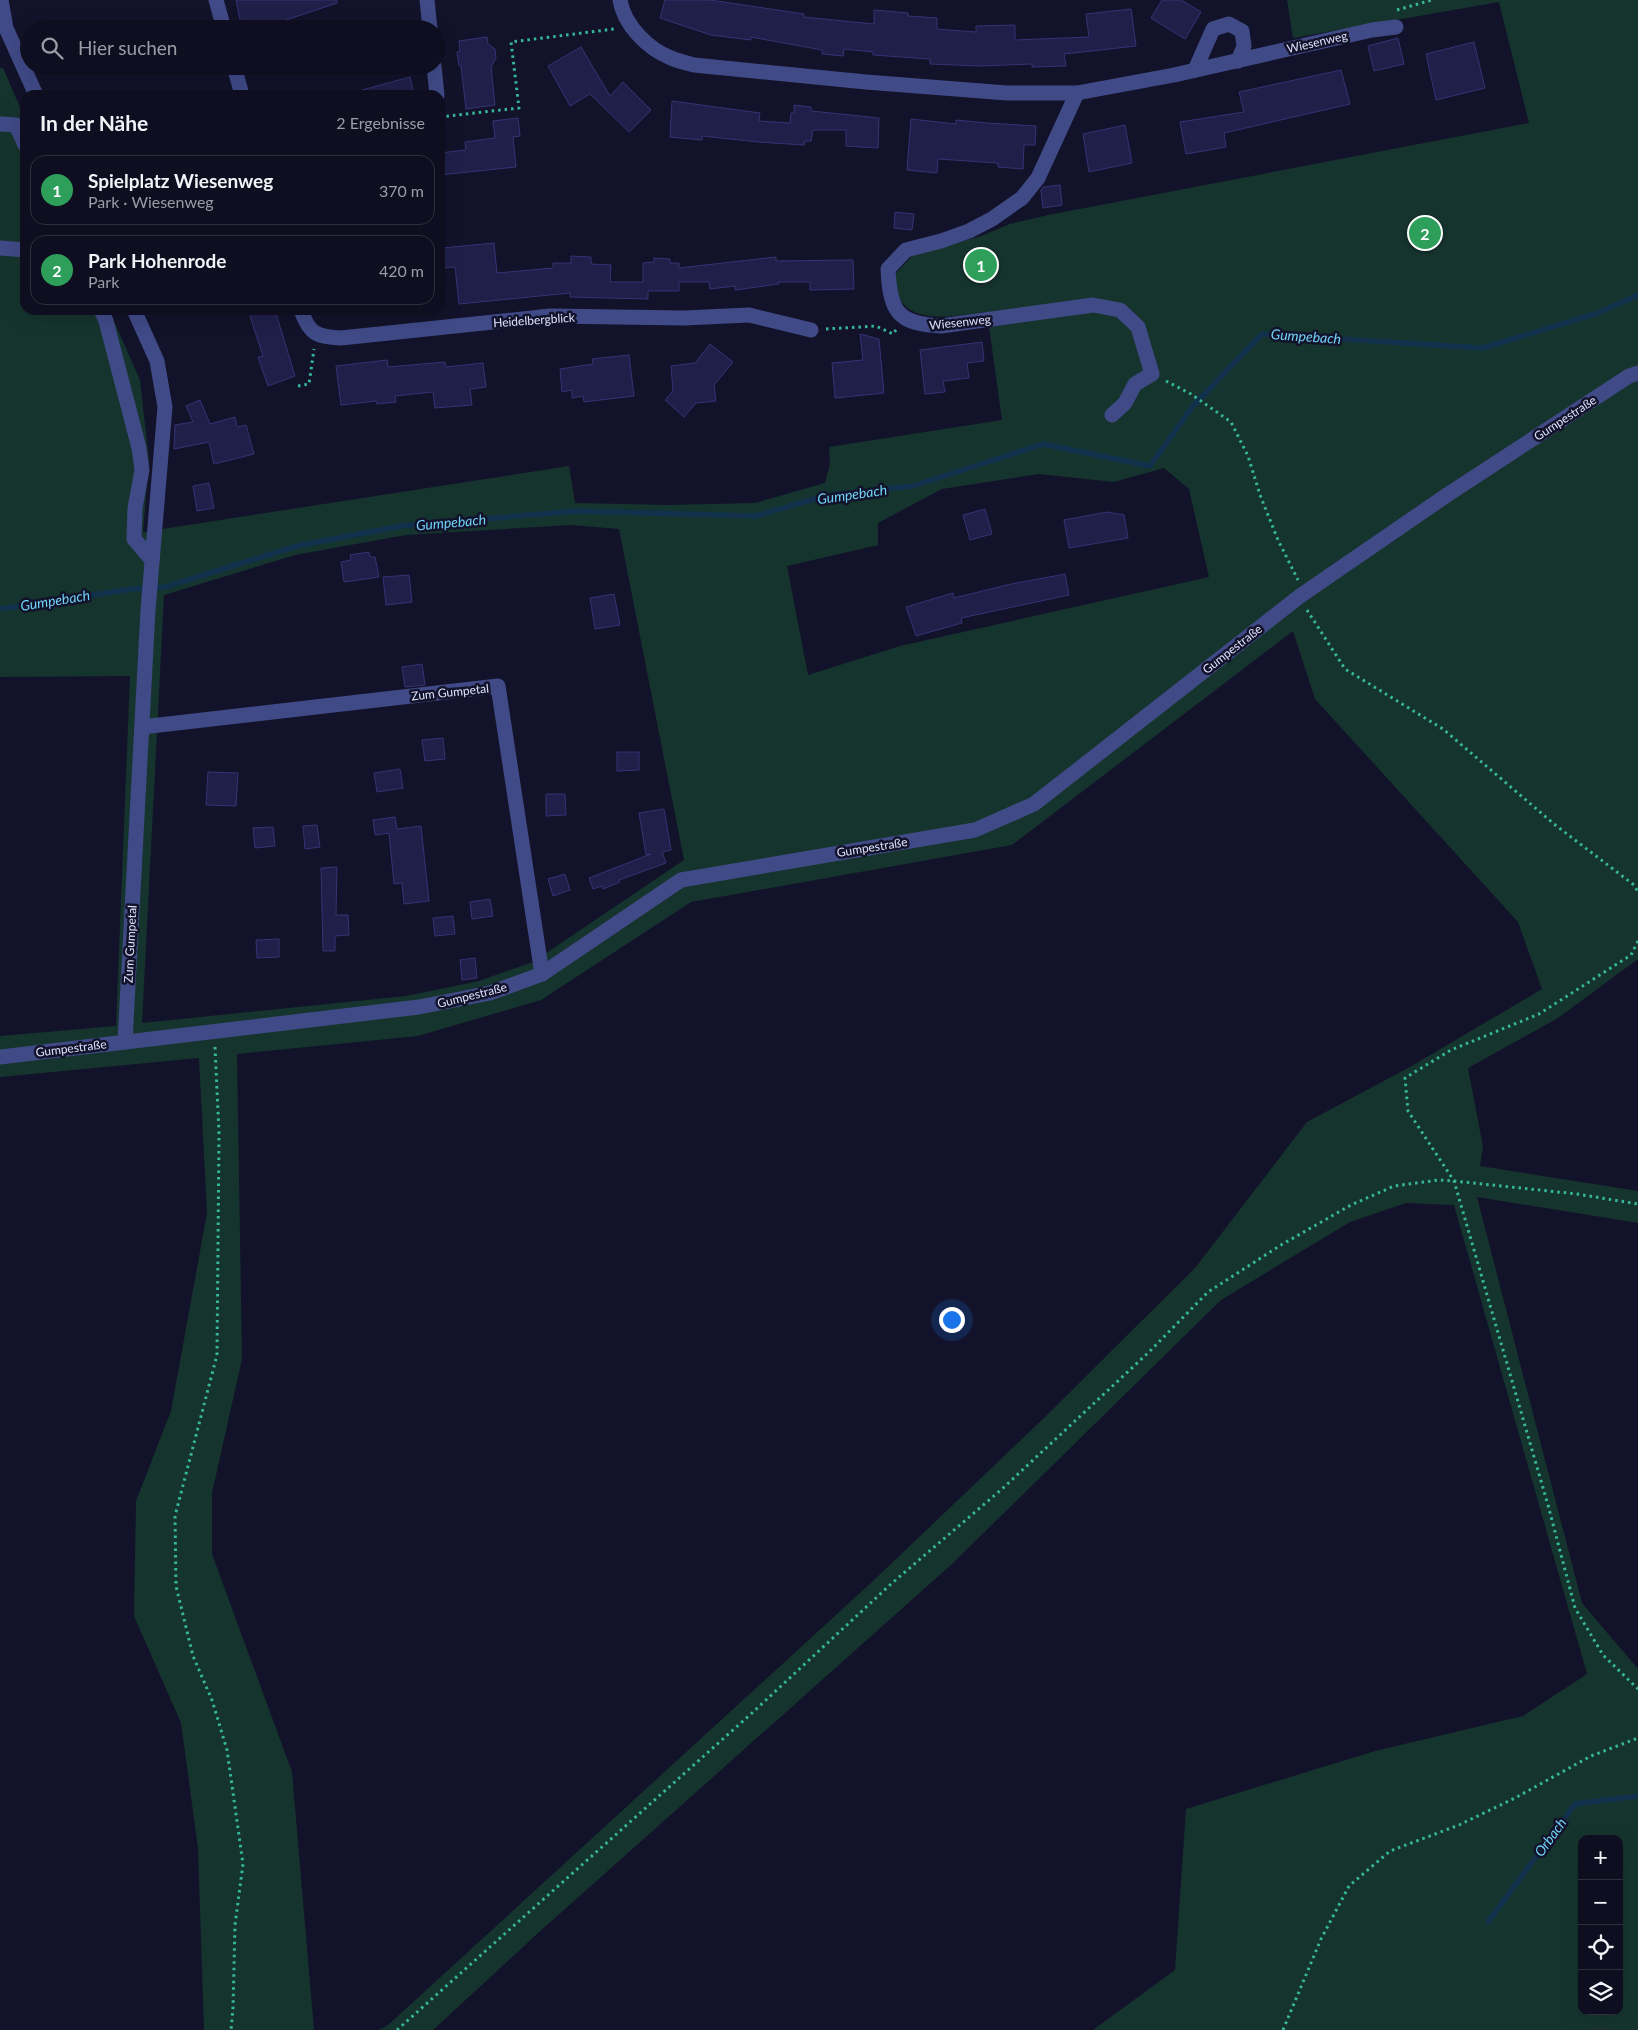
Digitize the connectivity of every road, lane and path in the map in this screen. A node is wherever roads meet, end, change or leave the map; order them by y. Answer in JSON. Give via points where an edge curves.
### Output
{"nodes":[{"id":1,"x":1,"y":0,"type":"edge"},
{"id":2,"x":216,"y":0,"type":"edge"},
{"id":3,"x":427,"y":0,"type":"edge"},
{"id":4,"x":620,"y":0,"type":"edge"},
{"id":5,"x":222,"y":20,"type":"edge"},
{"id":6,"x":429,"y":20,"type":"edge"},
{"id":7,"x":632,"y":26,"type":"junction"},
{"id":8,"x":1396,"y":27,"type":"dead end"},
{"id":9,"x":20,"y":59,"type":"edge"},
{"id":10,"x":1238,"y":61,"type":"junction"},
{"id":11,"x":1195,"y":70,"type":"junction"},
{"id":12,"x":27,"y":75,"type":"edge"},
{"id":13,"x":236,"y":75,"type":"edge"},
{"id":14,"x":435,"y":75,"type":"edge"},
{"id":15,"x":34,"y":90,"type":"edge"},
{"id":16,"x":241,"y":90,"type":"edge"},
{"id":17,"x":436,"y":90,"type":"edge"},
{"id":18,"x":1077,"y":93,"type":"junction"},
{"id":19,"x":445,"y":115,"type":"edge"},
{"id":20,"x":0,"y":124,"type":"edge"},
{"id":21,"x":20,"y":134,"type":"edge"},
{"id":22,"x":0,"y":248,"type":"edge"},
{"id":23,"x":20,"y":250,"type":"edge"},
{"id":24,"x":103,"y":315,"type":"edge"},
{"id":25,"x":136,"y":315,"type":"edge"},
{"id":26,"x":303,"y":315,"type":"edge"},
{"id":27,"x":904,"y":318,"type":"junction"},
{"id":28,"x":811,"y":330,"type":"joint"},
{"id":29,"x":316,"y":334,"type":"junction"},
{"id":30,"x":1638,"y":373,"type":"edge"},
{"id":31,"x":298,"y":386,"type":"dead end"},
{"id":32,"x":1180,"y":388,"type":"dead end"},
{"id":33,"x":1112,"y":415,"type":"dead end"},
{"id":34,"x":151,"y":562,"type":"junction"},
{"id":35,"x":1300,"y":597,"type":"junction"},
{"id":36,"x":142,"y":727,"type":"junction"},
{"id":37,"x":1638,"y":892,"type":"edge"},
{"id":38,"x":1638,"y":941,"type":"edge"},
{"id":39,"x":542,"y":974,"type":"junction"},
{"id":40,"x":215,"y":1031,"type":"junction"},
{"id":41,"x":124,"y":1042,"type":"junction"},
{"id":42,"x":0,"y":1057,"type":"edge"},
{"id":43,"x":1454,"y":1180,"type":"junction"},
{"id":44,"x":1638,"y":1204,"type":"edge"},
{"id":45,"x":1638,"y":1690,"type":"edge"},
{"id":46,"x":1638,"y":1738,"type":"edge"},
{"id":47,"x":231,"y":2030,"type":"edge"},
{"id":48,"x":397,"y":2030,"type":"edge"},
{"id":49,"x":1283,"y":2030,"type":"edge"}],
"edges":[{"from":1,"to":9,"type":"street","via":[[6,28]]},
{"from":2,"to":5,"type":"street"},
{"from":3,"to":6,"type":"street"},
{"from":4,"to":7,"type":"street","name":"Wiesenweg"},
{"from":7,"to":18,"type":"street","name":"Wiesenweg","via":[[649,45],[670,58],[694,65],[1007,93]]},
{"from":7,"to":19,"type":"path","via":[[511,42],[519,108]]},
{"from":8,"to":10,"type":"street","name":"Wiesenweg"},
{"from":10,"to":11,"type":"street","name":"Wiesenweg"},
{"from":10,"to":11,"type":"street","via":[[1244,46],[1242,31],[1229,24],[1213,29]]},
{"from":11,"to":18,"type":"street","name":"Wiesenweg"},
{"from":12,"to":15,"type":"street"},
{"from":13,"to":16,"type":"street"},
{"from":14,"to":17,"type":"street"},
{"from":18,"to":27,"type":"street","via":[[1038,178],[1022,198],[969,230],[906,250],[888,269],[889,292],[895,308]]},
{"from":20,"to":21,"type":"street","via":[[16,125]]},
{"from":22,"to":23,"type":"street"},
{"from":24,"to":34,"type":"street","via":[[139,448],[142,470],[134,539]]},
{"from":25,"to":34,"type":"street","name":"Zum Gumpetal","via":[[157,361],[164,407]]},
{"from":26,"to":29,"type":"street","via":[[310,330]]},
{"from":27,"to":28,"type":"path","via":[[893,334],[876,326]]},
{"from":27,"to":33,"type":"street","name":"Wiesenweg","via":[[919,325],[940,326],[1093,305],[1120,310],[1138,327],[1152,374],[1135,384],[1125,404]]},
{"from":28,"to":29,"type":"street","name":"Heidelbergblick","via":[[749,315],[684,318],[550,316],[340,338],[323,338]]},
{"from":29,"to":31,"type":"path","via":[[309,384]]},
{"from":30,"to":35,"type":"street","name":"Gumpestraße","via":[[1448,495]]},
{"from":32,"to":35,"type":"path","via":[[1231,422],[1297,577]]},
{"from":34,"to":36,"type":"street","name":"Zum Gumpetal"},
{"from":35,"to":37,"type":"path","via":[[1345,669],[1443,729],[1554,824],[1634,885]]},
{"from":35,"to":39,"type":"street","name":"Gumpestraße","via":[[1034,804],[975,830],[681,880]]},
{"from":36,"to":39,"type":"street","name":"Zum Gumpetal","via":[[498,686]]},
{"from":36,"to":41,"type":"street","name":"Zum Gumpetal"},
{"from":38,"to":43,"type":"path","via":[[1631,955],[1539,1014],[1451,1050],[1405,1078],[1408,1111]]},
{"from":39,"to":40,"type":"street","name":"Gumpestraße","via":[[490,993],[418,1007]]},
{"from":40,"to":41,"type":"street","name":"Gumpestraße"},
{"from":40,"to":47,"type":"path","via":[[219,1134],[217,1355],[175,1516],[176,1586],[192,1656],[212,1700],[228,1750],[243,1864],[235,1925]]},
{"from":41,"to":42,"type":"street","name":"Gumpestraße"},
{"from":43,"to":44,"type":"path"},
{"from":43,"to":45,"type":"path","via":[[1575,1608],[1603,1654]]},
{"from":43,"to":48,"type":"path","via":[[1394,1186],[1360,1201],[1281,1245],[1208,1292],[1149,1352],[1002,1489],[891,1584],[752,1713]]},
{"from":46,"to":49,"type":"path","via":[[1591,1756],[1459,1825],[1390,1851],[1349,1886],[1321,1939]]}]}
